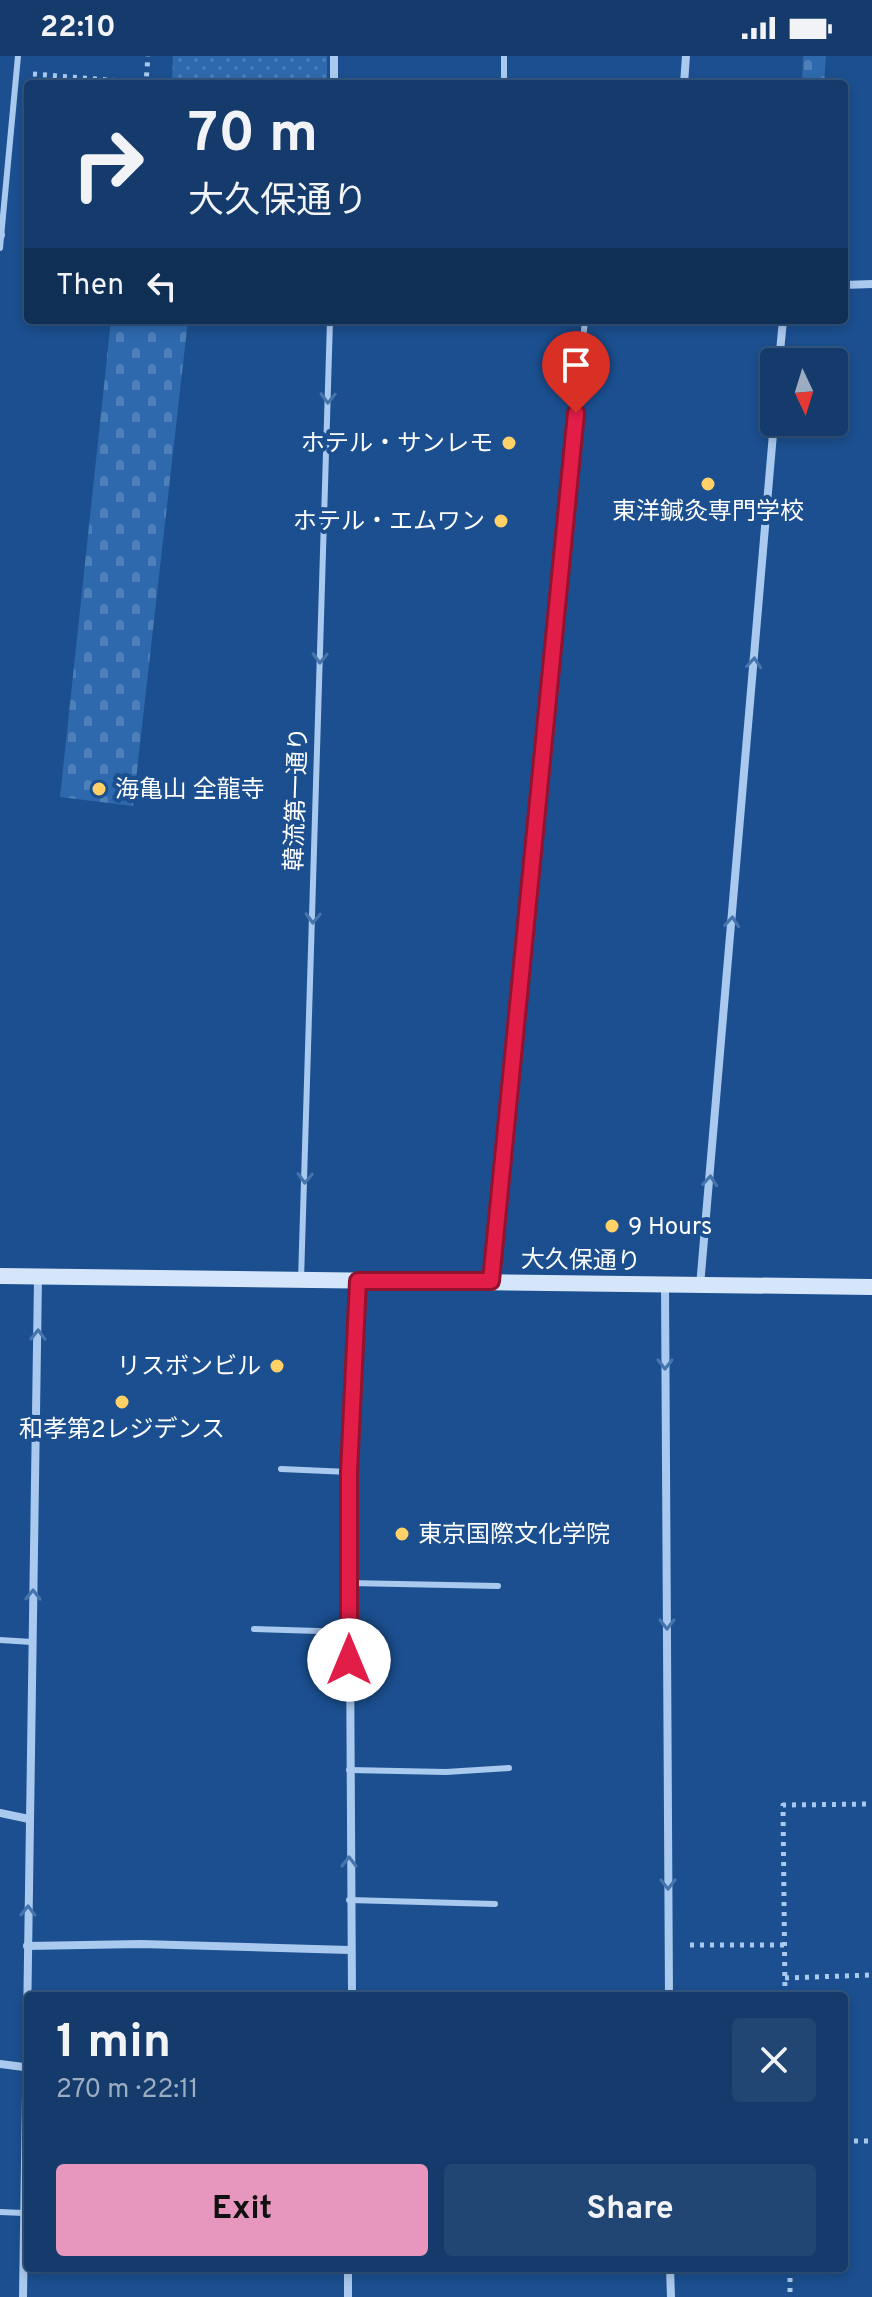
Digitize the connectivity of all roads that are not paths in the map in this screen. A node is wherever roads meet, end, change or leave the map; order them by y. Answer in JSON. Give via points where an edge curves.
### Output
{"nodes":[{"id":1,"x":18,"y":56,"type":"edge"},
{"id":2,"x":334,"y":56,"type":"edge"},
{"id":3,"x":504,"y":56,"type":"edge"},
{"id":4,"x":686,"y":56,"type":"edge"},
{"id":5,"x":334,"y":80,"type":"edge"},
{"id":6,"x":504,"y":80,"type":"edge"},
{"id":7,"x":684,"y":80,"type":"edge"},
{"id":8,"x":1,"y":235,"type":"edge"},
{"id":9,"x":0,"y":248,"type":"edge"},
{"id":10,"x":872,"y":284,"type":"edge"},
{"id":11,"x":848,"y":285,"type":"edge"},
{"id":12,"x":330,"y":324,"type":"edge"},
{"id":13,"x":585,"y":324,"type":"edge"},
{"id":14,"x":783,"y":324,"type":"edge"},
{"id":15,"x":780,"y":348,"type":"edge"},
{"id":16,"x":773,"y":436,"type":"edge"},
{"id":17,"x":0,"y":1276,"type":"edge"},
{"id":18,"x":38,"y":1278,"type":"junction"},
{"id":19,"x":301,"y":1280,"type":"junction"},
{"id":20,"x":358,"y":1281,"type":"junction"},
{"id":21,"x":491,"y":1281,"type":"junction"},
{"id":22,"x":665,"y":1286,"type":"junction"},
{"id":23,"x":700,"y":1287,"type":"junction"},
{"id":24,"x":872,"y":1287,"type":"edge"},
{"id":25,"x":281,"y":1469,"type":"dead end"},
{"id":26,"x":349,"y":1472,"type":"junction"},
{"id":27,"x":349,"y":1583,"type":"junction"},
{"id":28,"x":498,"y":1586,"type":"dead end"},
{"id":29,"x":254,"y":1629,"type":"dead end"},
{"id":30,"x":349,"y":1632,"type":"junction"},
{"id":31,"x":0,"y":1640,"type":"edge"},
{"id":32,"x":32,"y":1642,"type":"junction"},
{"id":33,"x":509,"y":1768,"type":"dead end"},
{"id":34,"x":349,"y":1770,"type":"junction"},
{"id":35,"x":0,"y":1813,"type":"edge"},
{"id":36,"x":29,"y":1819,"type":"junction"},
{"id":37,"x":349,"y":1900,"type":"junction"},
{"id":38,"x":495,"y":1904,"type":"dead end"},
{"id":39,"x":27,"y":1946,"type":"junction"},
{"id":40,"x":349,"y":1950,"type":"junction"},
{"id":41,"x":26,"y":1992,"type":"edge"},
{"id":42,"x":352,"y":1992,"type":"edge"},
{"id":43,"x":669,"y":1992,"type":"edge"},
{"id":44,"x":0,"y":2064,"type":"edge"},
{"id":45,"x":24,"y":2067,"type":"joint"},
{"id":46,"x":0,"y":2212,"type":"edge"},
{"id":47,"x":24,"y":2213,"type":"junction"},
{"id":48,"x":348,"y":2272,"type":"edge"},
{"id":49,"x":670,"y":2272,"type":"edge"},
{"id":50,"x":23,"y":2297,"type":"edge"},
{"id":51,"x":348,"y":2297,"type":"edge"},
{"id":52,"x":671,"y":2297,"type":"edge"}],
"edges":[{"from":1,"to":8,"type":"lane"},
{"from":2,"to":5,"type":"street"},
{"from":3,"to":6,"type":"lane"},
{"from":4,"to":7,"type":"street"},
{"from":8,"to":9,"type":"lane"},
{"from":10,"to":11,"type":"street"},
{"from":12,"to":19,"type":"lane","name":"韓流第一通り","one_way":true},
{"from":13,"to":21,"type":"lane"},
{"from":14,"to":15,"type":"street"},
{"from":23,"to":16,"type":"street","one_way":true},
{"from":17,"to":18,"type":"main road","name":"大久保通り"},
{"from":18,"to":19,"type":"main road","name":"大久保通り"},
{"from":32,"to":18,"type":"street","one_way":true},
{"from":19,"to":20,"type":"main road","name":"大久保通り"},
{"from":20,"to":21,"type":"main road","name":"大久保通り"},
{"from":20,"to":26,"type":"street"},
{"from":21,"to":22,"type":"main road","name":"大久保通り"},
{"from":22,"to":23,"type":"main road","name":"大久保通り"},
{"from":22,"to":43,"type":"street","one_way":true},
{"from":23,"to":24,"type":"main road","name":"大久保通り"},
{"from":25,"to":26,"type":"lane"},
{"from":26,"to":27,"type":"street"},
{"from":27,"to":28,"type":"lane"},
{"from":27,"to":30,"type":"street"},
{"from":29,"to":30,"type":"lane"},
{"from":30,"to":34,"type":"street"},
{"from":31,"to":32,"type":"lane"},
{"from":32,"to":36,"type":"street"},
{"from":33,"to":34,"type":"lane"},
{"from":37,"to":34,"type":"street","one_way":true},
{"from":35,"to":36,"type":"street"},
{"from":39,"to":36,"type":"street","one_way":true},
{"from":37,"to":38,"type":"lane"},
{"from":37,"to":40,"type":"street"},
{"from":39,"to":40,"type":"street"},
{"from":39,"to":41,"type":"street"},
{"from":40,"to":42,"type":"street"},
{"from":44,"to":45,"type":"street"},
{"from":45,"to":47,"type":"street"},
{"from":46,"to":47,"type":"lane"},
{"from":47,"to":50,"type":"street"},
{"from":48,"to":51,"type":"street"},
{"from":49,"to":52,"type":"street"}]}
